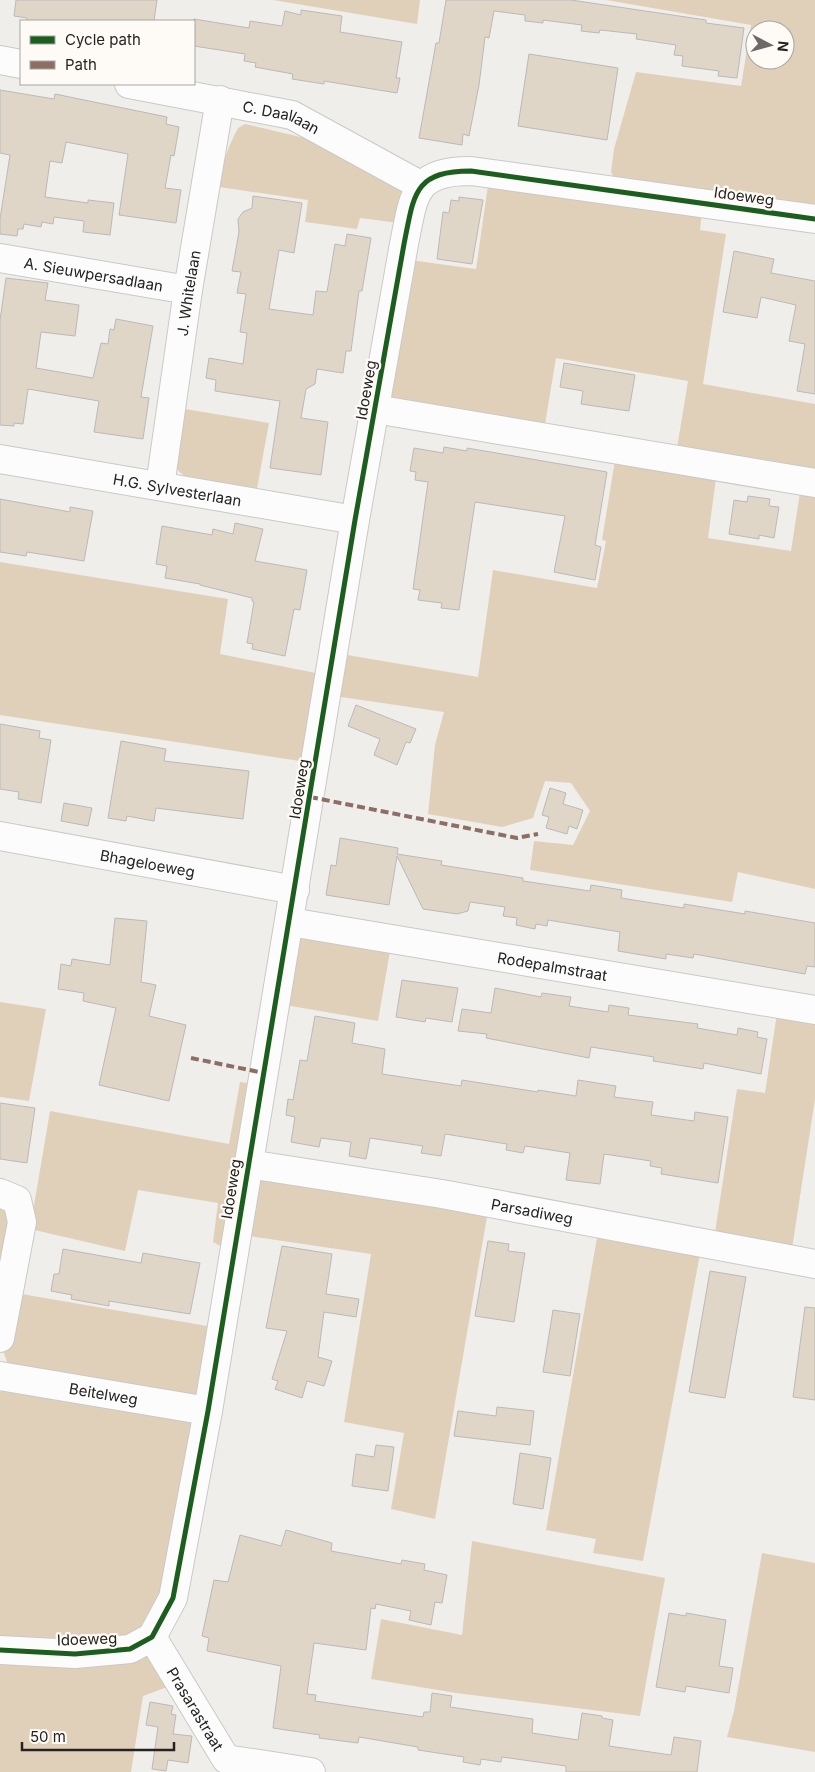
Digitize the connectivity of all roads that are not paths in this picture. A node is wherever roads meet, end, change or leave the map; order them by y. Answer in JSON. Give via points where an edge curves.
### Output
{"nodes":[{"id":1,"x":0,"y":60,"type":"edge"},
{"id":2,"x":20,"y":64,"type":"edge"},
{"id":3,"x":135,"y":85,"type":"edge"},
{"id":4,"x":220,"y":100,"type":"junction"},
{"id":5,"x":420,"y":185,"type":"junction"},
{"id":6,"x":815,"y":218,"type":"edge"},
{"id":7,"x":0,"y":258,"type":"edge"},
{"id":8,"x":188,"y":290,"type":"junction"},
{"id":9,"x":375,"y":409,"type":"junction"},
{"id":10,"x":0,"y":459,"type":"edge"},
{"id":11,"x":815,"y":483,"type":"edge"},
{"id":12,"x":160,"y":486,"type":"junction"},
{"id":13,"x":355,"y":520,"type":"junction"},
{"id":14,"x":0,"y":836,"type":"edge"},
{"id":15,"x":295,"y":890,"type":"junction"},
{"id":16,"x":290,"y":922,"type":"junction"},
{"id":17,"x":815,"y":1010,"type":"edge"},
{"id":18,"x":248,"y":1164,"type":"junction"},
{"id":19,"x":8,"y":1196,"type":"edge"},
{"id":20,"x":815,"y":1264,"type":"edge"},
{"id":21,"x":0,"y":1338,"type":"edge"},
{"id":22,"x":0,"y":1376,"type":"edge"},
{"id":23,"x":208,"y":1411,"type":"junction"},
{"id":24,"x":152,"y":1637,"type":"junction"},
{"id":25,"x":0,"y":1650,"type":"edge"},
{"id":26,"x":224,"y":1765,"type":"edge"},
{"id":27,"x":311,"y":1772,"type":"edge"}],
"edges":[{"from":1,"to":2,"type":"street"},
{"from":3,"to":4,"type":"street","name":"C. Daallaan"},
{"from":4,"to":5,"type":"street","name":"C. Daallaan","via":[[292,115]]},
{"from":4,"to":8,"type":"street","name":"J. Whitelaan"},
{"from":5,"to":6,"type":"street","name":"Idoeweg","via":[[441,173],[471,171]]},
{"from":5,"to":9,"type":"street","name":"Idoeweg","via":[[412,204]]},
{"from":7,"to":8,"type":"street","name":"A. Sieuwpersadlaan"},
{"from":8,"to":12,"type":"street","name":"J. Whitelaan"},
{"from":9,"to":11,"type":"street"},
{"from":9,"to":13,"type":"street","name":"Idoeweg"},
{"from":10,"to":12,"type":"street","name":"H.G. Sylvesterlaan"},
{"from":12,"to":13,"type":"street","name":"H.G. Sylvesterlaan"},
{"from":13,"to":15,"type":"street","name":"Idoeweg"},
{"from":14,"to":15,"type":"street","name":"Bhageloeweg"},
{"from":15,"to":16,"type":"street","name":"Idoeweg"},
{"from":16,"to":17,"type":"street","name":"Rodepalmstraat"},
{"from":16,"to":18,"type":"street","name":"Idoeweg"},
{"from":18,"to":20,"type":"street","name":"Parsadiweg","via":[[442,1194]]},
{"from":18,"to":23,"type":"street","name":"Idoeweg"},
{"from":19,"to":21,"type":"street","via":[[22,1222]]},
{"from":22,"to":23,"type":"street","name":"Beitelweg"},
{"from":23,"to":24,"type":"street","name":"Idoeweg","via":[[175,1589]]},
{"from":24,"to":25,"type":"street","name":"Idoeweg","via":[[130,1649],[102,1653]]},
{"from":24,"to":26,"type":"street","name":"Prasarastraat"},
{"from":26,"to":27,"type":"street","name":"Prasarastraat"}]}
